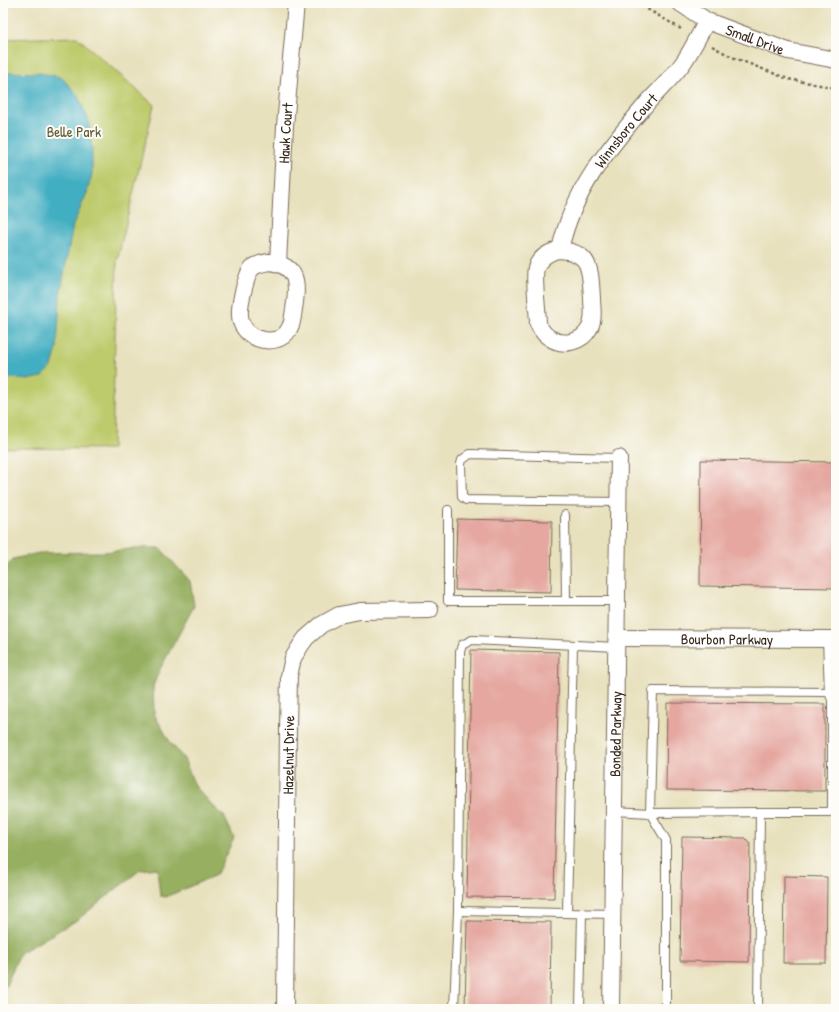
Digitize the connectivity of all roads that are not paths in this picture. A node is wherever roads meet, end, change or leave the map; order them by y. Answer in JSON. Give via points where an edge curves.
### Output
{"nodes":[{"id":1,"x":296,"y":3,"type":"edge"},
{"id":2,"x":680,"y":3,"type":"edge"},
{"id":3,"x":707,"y":21,"type":"junction"},
{"id":4,"x":836,"y":60,"type":"edge"},
{"id":5,"x":560,"y":250,"type":"junction"},
{"id":6,"x":278,"y":263,"type":"junction"},
{"id":7,"x":619,"y":458,"type":"joint"},
{"id":8,"x":618,"y":502,"type":"junction"},
{"id":9,"x":448,"y":510,"type":"dead end"},
{"id":10,"x":565,"y":515,"type":"dead end"},
{"id":11,"x":566,"y":601,"type":"junction"},
{"id":12,"x":617,"y":601,"type":"junction"},
{"id":13,"x":430,"y":610,"type":"dead end"},
{"id":14,"x":831,"y":639,"type":"edge"},
{"id":15,"x":617,"y":642,"type":"junction"},
{"id":16,"x":573,"y":645,"type":"junction"},
{"id":17,"x":829,"y":692,"type":"junction"},
{"id":18,"x":614,"y":811,"type":"junction"},
{"id":19,"x":760,"y":812,"type":"junction"},
{"id":20,"x":650,"y":813,"type":"junction"},
{"id":21,"x":458,"y":911,"type":"junction"},
{"id":22,"x":567,"y":913,"type":"junction"},
{"id":23,"x":582,"y":913,"type":"junction"},
{"id":24,"x":612,"y":914,"type":"junction"},
{"id":25,"x":285,"y":1009,"type":"edge"},
{"id":26,"x":454,"y":1009,"type":"edge"},
{"id":27,"x":580,"y":1009,"type":"edge"},
{"id":28,"x":611,"y":1009,"type":"edge"},
{"id":29,"x":666,"y":1009,"type":"edge"},
{"id":30,"x":758,"y":1009,"type":"edge"}],
"edges":[{"from":1,"to":6,"type":"street","name":"Hawk Court","via":[[285,126]]},
{"from":2,"to":3,"type":"street","name":"Small Drive"},
{"from":3,"to":4,"type":"street","name":"Small Drive","via":[[788,51]]},
{"from":3,"to":5,"type":"street","name":"Winnsboro Court","via":[[683,63],[593,171],[576,199]]},
{"from":5,"to":5,"type":"street","via":[[548,253],[536,268],[538,324],[550,339],[568,343],[584,336],[593,320],[591,274],[582,257],[575,252]]},
{"from":6,"to":6,"type":"street","via":[[260,264],[248,274],[240,314],[241,322],[245,330],[259,340],[277,339],[290,327],[297,292],[296,282],[289,270]]},
{"from":7,"to":8,"type":"street","name":"Bonded Parkway"},
{"from":7,"to":8,"type":"lane","via":[[470,454],[461,464],[462,497],[466,500]]},
{"from":8,"to":12,"type":"street","name":"Bonded Parkway"},
{"from":9,"to":11,"type":"lane","via":[[448,600]]},
{"from":10,"to":11,"type":"lane"},
{"from":11,"to":12,"type":"lane"},
{"from":12,"to":15,"type":"street","name":"Bonded Parkway"},
{"from":13,"to":25,"type":"street","name":"Hazelnut Drive","via":[[360,611],[330,618],[300,644],[293,658],[289,676]]},
{"from":14,"to":15,"type":"street","name":"Bourbon Parkway"},
{"from":14,"to":17,"type":"lane"},
{"from":15,"to":16,"type":"lane"},
{"from":15,"to":18,"type":"street","name":"Bonded Parkway"},
{"from":16,"to":21,"type":"lane","via":[[472,640],[462,645]]},
{"from":16,"to":22,"type":"lane"},
{"from":17,"to":19,"type":"lane","via":[[832,700],[830,812]]},
{"from":17,"to":20,"type":"lane","via":[[653,691]]},
{"from":18,"to":20,"type":"lane"},
{"from":18,"to":24,"type":"street","name":"Bonded Parkway"},
{"from":19,"to":20,"type":"lane"},
{"from":19,"to":30,"type":"lane"},
{"from":20,"to":29,"type":"lane","via":[[666,840]]},
{"from":21,"to":22,"type":"lane"},
{"from":21,"to":26,"type":"lane"},
{"from":22,"to":23,"type":"lane"},
{"from":23,"to":24,"type":"lane"},
{"from":23,"to":27,"type":"lane"},
{"from":24,"to":28,"type":"street","name":"Bonded Parkway"}]}
